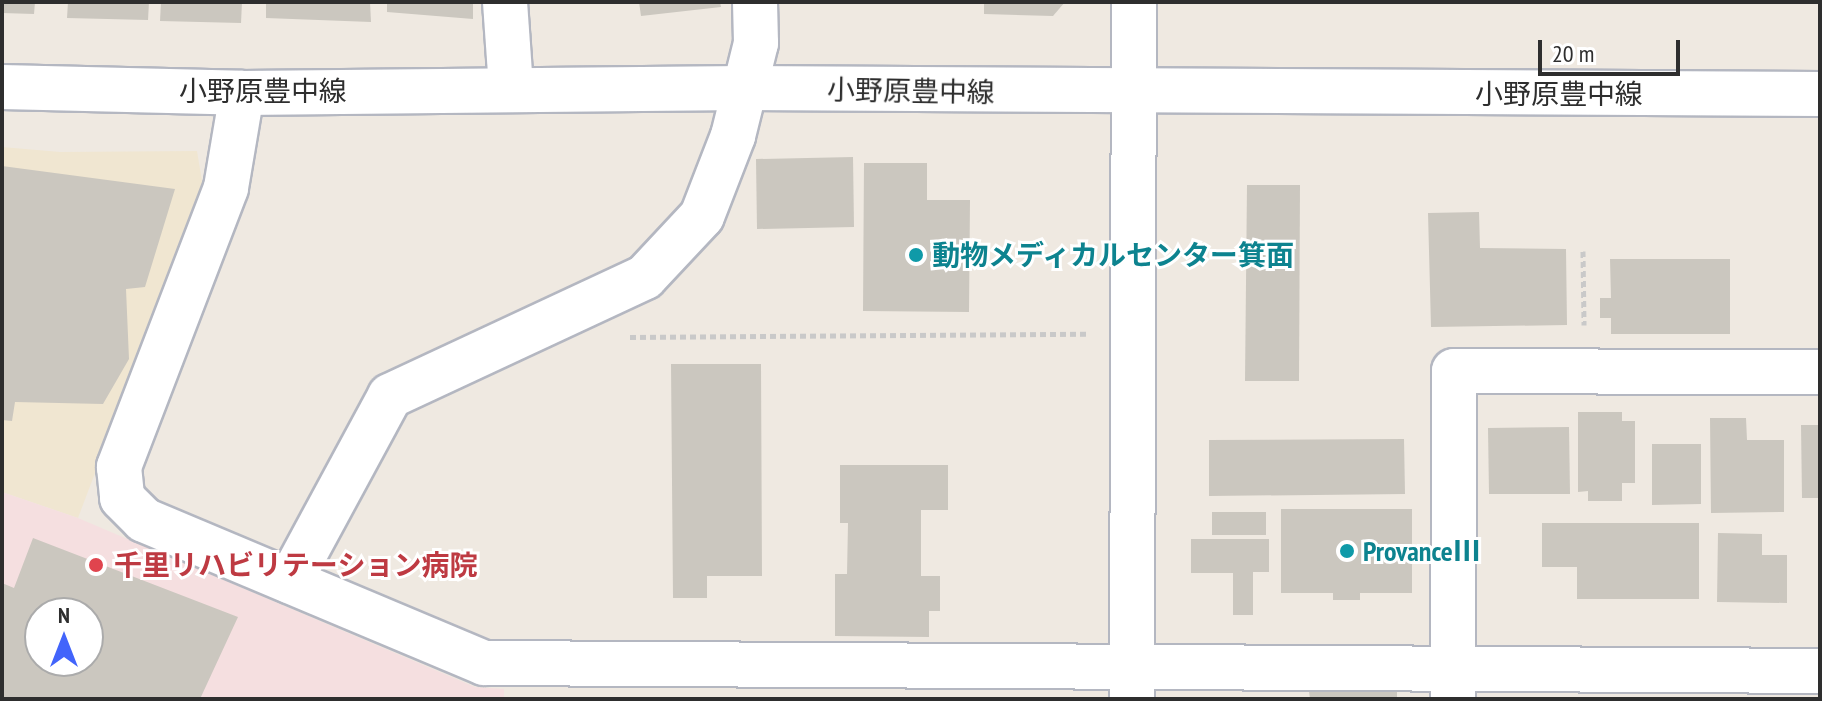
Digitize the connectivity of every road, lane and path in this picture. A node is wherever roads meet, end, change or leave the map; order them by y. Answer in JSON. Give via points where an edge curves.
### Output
{"nodes":[{"id":1,"x":505,"y":2,"type":"edge"},
{"id":2,"x":755,"y":2,"type":"edge"},
{"id":3,"x":1134,"y":2,"type":"edge"},
{"id":4,"x":2,"y":87,"type":"edge"},
{"id":5,"x":511,"y":88,"type":"junction"},
{"id":6,"x":744,"y":88,"type":"junction"},
{"id":7,"x":242,"y":93,"type":"junction"},
{"id":8,"x":1134,"y":93,"type":"junction"},
{"id":9,"x":1820,"y":94,"type":"edge"},
{"id":10,"x":1583,"y":251,"type":"dead end"},
{"id":11,"x":1584,"y":325,"type":"dead end"},
{"id":12,"x":1097,"y":334,"type":"dead end"},
{"id":13,"x":615,"y":337,"type":"dead end"},
{"id":14,"x":1820,"y":372,"type":"edge"},
{"id":15,"x":290,"y":581,"type":"junction"},
{"id":16,"x":1820,"y":671,"type":"edge"},
{"id":17,"x":484,"y":681,"type":"edge"},
{"id":18,"x":831,"y":683,"type":"edge"},
{"id":19,"x":1132,"y":683,"type":"edge"},
{"id":20,"x":1452,"y":684,"type":"edge"}],
"edges":[{"from":1,"to":5,"type":"street"},
{"from":2,"to":6,"type":"street","via":[[756,43]]},
{"from":3,"to":8,"type":"street"},
{"from":4,"to":7,"type":"street","name":"小野原豊中線"},
{"from":5,"to":6,"type":"street","name":"小野原豊中線"},
{"from":5,"to":7,"type":"street","name":"小野原豊中線"},
{"from":6,"to":8,"type":"street","name":"小野原豊中線"},
{"from":6,"to":15,"type":"street","via":[[733,136],[702,216],[693,226],[645,277],[390,396]]},
{"from":7,"to":15,"type":"street","via":[[226,188],[119,467],[122,498],[144,520]]},
{"from":8,"to":9,"type":"street","name":"小野原豊中線"},
{"from":8,"to":19,"type":"street"},
{"from":10,"to":11,"type":"path"},
{"from":12,"to":13,"type":"path"},
{"from":14,"to":20,"type":"street","via":[[1454,371]]},
{"from":15,"to":17,"type":"street"},
{"from":16,"to":20,"type":"street"},
{"from":17,"to":18,"type":"street"},
{"from":18,"to":19,"type":"street"},
{"from":19,"to":20,"type":"street"}]}
